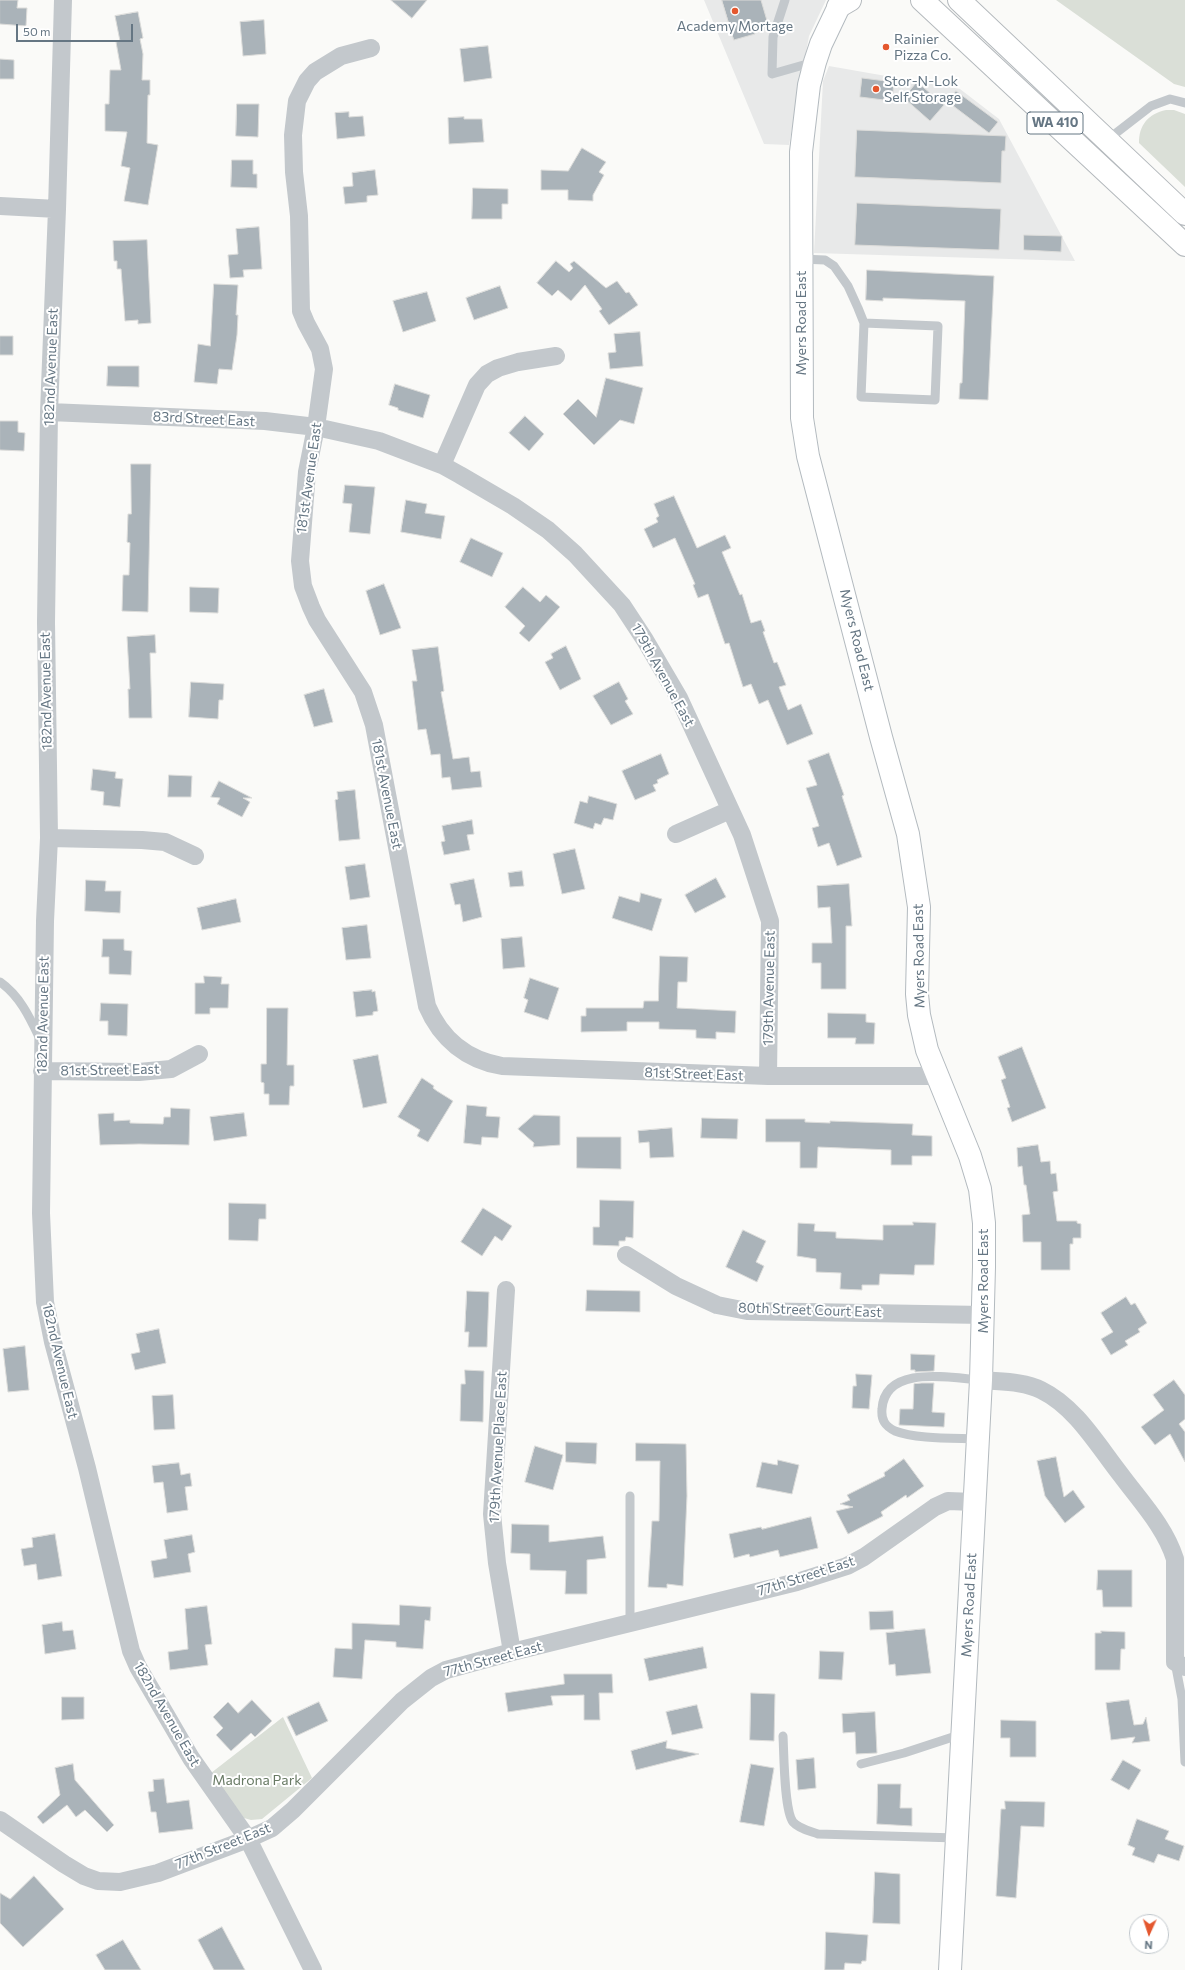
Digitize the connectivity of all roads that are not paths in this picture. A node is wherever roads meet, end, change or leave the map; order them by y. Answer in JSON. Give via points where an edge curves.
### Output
{"nodes":[{"id":1,"x":63,"y":0,"type":"edge"},
{"id":2,"x":785,"y":0,"type":"edge"},
{"id":3,"x":958,"y":0,"type":"edge"},
{"id":4,"x":922,"y":1,"type":"edge"},
{"id":5,"x":843,"y":2,"type":"edge"},
{"id":6,"x":371,"y":48,"type":"dead end"},
{"id":7,"x":815,"y":62,"type":"junction"},
{"id":8,"x":1185,"y":102,"type":"edge"},
{"id":9,"x":1106,"y":140,"type":"junction"},
{"id":10,"x":0,"y":206,"type":"edge"},
{"id":11,"x":57,"y":209,"type":"junction"},
{"id":12,"x":1185,"y":214,"type":"edge"},
{"id":13,"x":1185,"y":245,"type":"edge"},
{"id":14,"x":801,"y":259,"type":"junction"},
{"id":15,"x":864,"y":323,"type":"junction"},
{"id":16,"x":556,"y":356,"type":"dead end"},
{"id":17,"x":49,"y":412,"type":"junction"},
{"id":18,"x":316,"y":427,"type":"junction"},
{"id":19,"x":358,"y":436,"type":"joint"},
{"id":20,"x":442,"y":465,"type":"junction"},
{"id":21,"x":730,"y":810,"type":"junction"},
{"id":22,"x":676,"y":834,"type":"dead end"},
{"id":23,"x":49,"y":838,"type":"junction"},
{"id":24,"x":195,"y":856,"type":"dead end"},
{"id":25,"x":0,"y":982,"type":"edge"},
{"id":26,"x":42,"y":1044,"type":"junction"},
{"id":27,"x":454,"y":1045,"type":"joint"},
{"id":28,"x":199,"y":1054,"type":"dead end"},
{"id":29,"x":42,"y":1071,"type":"junction"},
{"id":30,"x":768,"y":1076,"type":"junction"},
{"id":31,"x":938,"y":1076,"type":"junction"},
{"id":32,"x":626,"y":1255,"type":"dead end"},
{"id":33,"x":506,"y":1290,"type":"dead end"},
{"id":34,"x":984,"y":1315,"type":"junction"},
{"id":35,"x":981,"y":1380,"type":"junction"},
{"id":36,"x":977,"y":1439,"type":"junction"},
{"id":37,"x":630,"y":1496,"type":"dead end"},
{"id":38,"x":974,"y":1502,"type":"junction"},
{"id":39,"x":630,"y":1624,"type":"junction"},
{"id":40,"x":512,"y":1652,"type":"junction"},
{"id":41,"x":1180,"y":1664,"type":"edge"},
{"id":42,"x":962,"y":1734,"type":"junction"},
{"id":43,"x":783,"y":1736,"type":"dead end"},
{"id":44,"x":1185,"y":1762,"type":"edge"},
{"id":45,"x":861,"y":1764,"type":"dead end"},
{"id":46,"x":0,"y":1820,"type":"edge"},
{"id":47,"x":957,"y":1838,"type":"junction"},
{"id":48,"x":248,"y":1839,"type":"junction"},
{"id":49,"x":313,"y":1970,"type":"edge"},
{"id":50,"x":950,"y":1970,"type":"edge"}],
"edges":[{"from":1,"to":11,"type":"street","name":"182nd Avenue East"},
{"from":2,"to":7,"type":"lane","via":[[773,37],[772,74]]},
{"from":3,"to":9,"type":"main road","number":"WA 410"},
{"from":4,"to":13,"type":"main road","number":"WA 410"},
{"from":5,"to":7,"type":"main road","name":"Myers Road East","via":[[821,44]]},
{"from":6,"to":18,"type":"street","name":"181st Avenue East","via":[[341,56],[315,72],[301,90],[295,111],[293,135],[299,216],[300,299],[306,323],[320,349],[324,369]]},
{"from":7,"to":14,"type":"main road","name":"Myers Road East","via":[[809,84],[801,152]]},
{"from":8,"to":9,"type":"lane","via":[[1170,99],[1151,106]]},
{"from":9,"to":12,"type":"main road","number":"WA 410"},
{"from":10,"to":11,"type":"street"},
{"from":11,"to":17,"type":"street","name":"182nd Avenue East"},
{"from":14,"to":15,"type":"lane","via":[[825,260],[834,266],[848,286]]},
{"from":14,"to":31,"type":"main road","name":"Myers Road East","via":[[801,372],[803,426],[808,456],[908,834],[919,907],[917,994],[927,1050]]},
{"from":15,"to":15,"type":"lane","via":[[861,397],[936,400],[938,326]]},
{"from":16,"to":20,"type":"street","via":[[518,362],[487,374],[477,385]]},
{"from":17,"to":18,"type":"street","name":"83rd Street East","via":[[265,421]]},
{"from":17,"to":23,"type":"street","name":"182nd Avenue East","via":[[46,622]]},
{"from":18,"to":19,"type":"street","name":"83rd Street East"},
{"from":18,"to":27,"type":"street","name":"181st Avenue East","via":[[307,472],[301,539],[300,561],[304,586],[317,620],[355,676],[366,698],[382,764],[427,1006],[433,1021]]},
{"from":19,"to":20,"type":"street","name":"179th Avenue East","via":[[396,446]]},
{"from":20,"to":21,"type":"street","name":"179th Avenue East","via":[[513,506],[548,530],[575,554],[622,605],[679,698]]},
{"from":21,"to":22,"type":"street"},
{"from":21,"to":30,"type":"street","name":"179th Avenue East","via":[[742,835],[770,921]]},
{"from":23,"to":24,"type":"street","via":[[165,842]]},
{"from":23,"to":26,"type":"street","name":"182nd Avenue East"},
{"from":25,"to":26,"type":"lane","via":[[25,1009]]},
{"from":26,"to":29,"type":"street","name":"182nd Avenue East"},
{"from":27,"to":30,"type":"street","name":"81st Street East","via":[[479,1060],[502,1066]]},
{"from":28,"to":29,"type":"street","name":"81st Street East","via":[[171,1069],[139,1072]]},
{"from":29,"to":48,"type":"street","name":"182nd Avenue East","via":[[41,1214],[45,1302],[131,1651],[191,1758]]},
{"from":30,"to":31,"type":"street","name":"81st Street East"},
{"from":31,"to":34,"type":"main road","name":"Myers Road East","via":[[980,1188],[984,1224]]},
{"from":32,"to":34,"type":"street","name":"80th Street Court East","via":[[676,1286],[718,1305],[747,1311]]},
{"from":33,"to":40,"type":"street","name":"179th Avenue Place East","via":[[492,1514],[497,1563]]},
{"from":34,"to":35,"type":"main road","name":"Myers Road East"},
{"from":35,"to":36,"type":"main road","name":"Myers Road East"},
{"from":35,"to":36,"type":"lane","via":[[915,1376],[899,1382],[882,1404],[883,1421],[897,1431]]},
{"from":35,"to":41,"type":"street","via":[[1031,1386],[1056,1399],[1078,1419],[1159,1525],[1176,1559]]},
{"from":36,"to":38,"type":"main road","name":"Myers Road East"},
{"from":37,"to":39,"type":"lane"},
{"from":38,"to":39,"type":"street","name":"77th Street East","via":[[948,1501],[935,1507],[847,1566],[797,1582]]},
{"from":38,"to":42,"type":"main road","name":"Myers Road East"},
{"from":39,"to":40,"type":"street","name":"77th Street East"},
{"from":40,"to":48,"type":"street","name":"77th Street East","via":[[461,1665],[431,1678],[402,1701],[293,1810],[272,1828]]},
{"from":41,"to":44,"type":"lane"},
{"from":42,"to":45,"type":"lane"},
{"from":42,"to":47,"type":"main road","name":"Myers Road East"},
{"from":43,"to":47,"type":"lane","via":[[788,1808],[793,1821],[802,1828],[818,1834]]},
{"from":46,"to":48,"type":"street","name":"77th Street East","via":[[84,1876],[107,1882],[132,1880],[158,1873]]},
{"from":47,"to":50,"type":"main road","name":"Myers Road East"},
{"from":48,"to":49,"type":"street","name":"182nd Avenue East"}]}
